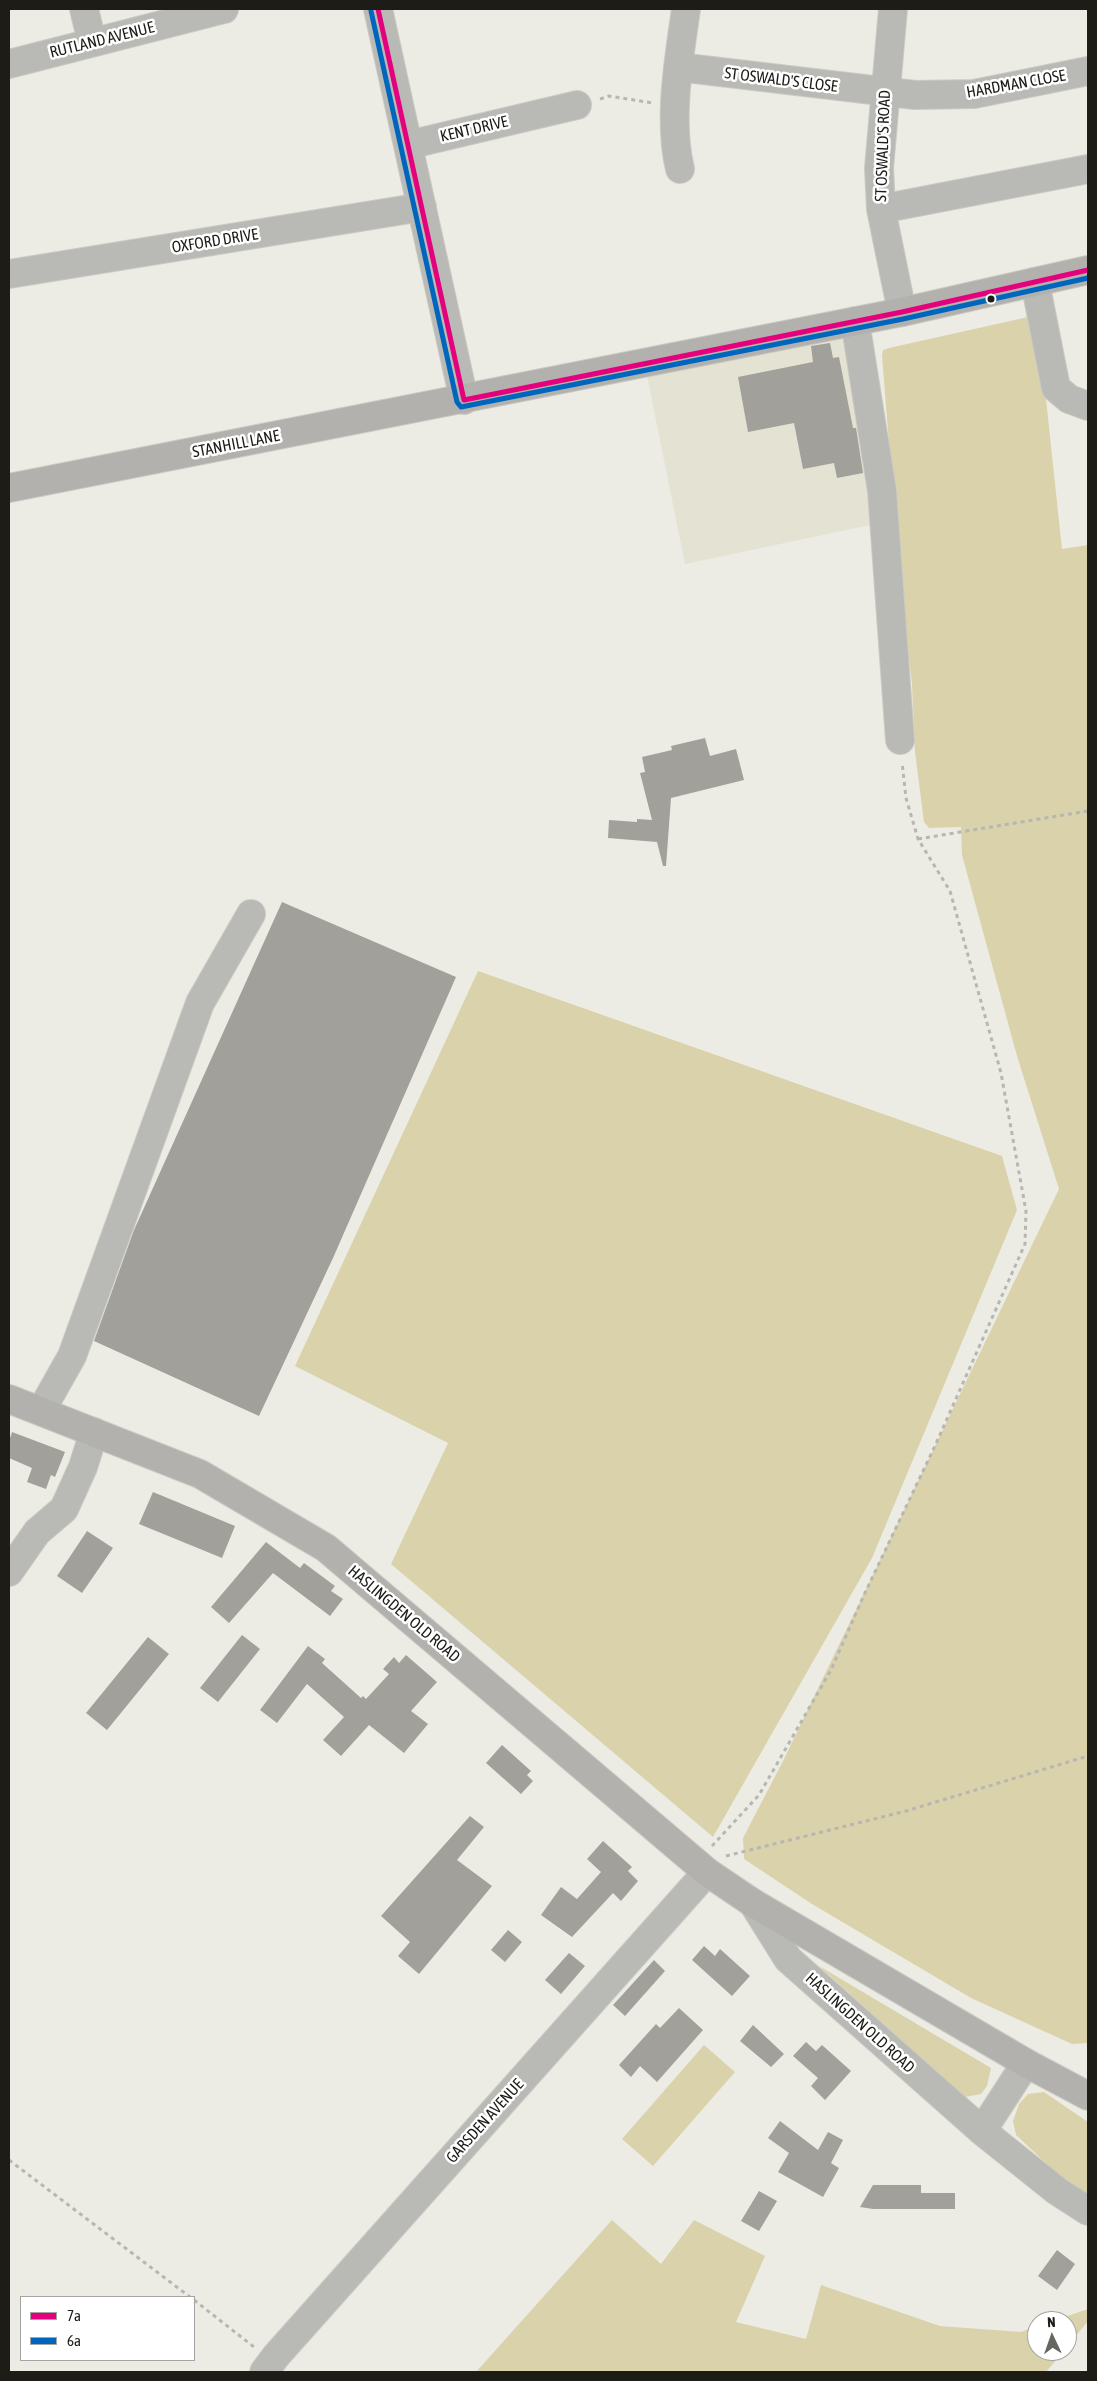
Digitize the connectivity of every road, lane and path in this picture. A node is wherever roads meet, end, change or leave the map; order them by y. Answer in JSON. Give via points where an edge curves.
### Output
{"nodes":[{"id":1,"x":84,"y":9,"type":"edge"},
{"id":2,"x":224,"y":9,"type":"edge"},
{"id":3,"x":378,"y":9,"type":"edge"},
{"id":4,"x":686,"y":9,"type":"edge"},
{"id":5,"x":893,"y":9,"type":"edge"},
{"id":6,"x":92,"y":42,"type":"junction"},
{"id":7,"x":9,"y":64,"type":"edge"},
{"id":8,"x":678,"y":67,"type":"junction"},
{"id":9,"x":1088,"y":71,"type":"edge"},
{"id":10,"x":884,"y":92,"type":"junction"},
{"id":11,"x":577,"y":105,"type":"joint"},
{"id":12,"x":676,"y":107,"type":"junction"},
{"id":13,"x":408,"y":145,"type":"junction"},
{"id":14,"x":680,"y":169,"type":"dead end"},
{"id":15,"x":1088,"y":169,"type":"edge"},
{"id":16,"x":422,"y":207,"type":"junction"},
{"id":17,"x":881,"y":208,"type":"junction"},
{"id":18,"x":1088,"y":270,"type":"edge"},
{"id":19,"x":9,"y":274,"type":"edge"},
{"id":20,"x":1035,"y":282,"type":"junction"},
{"id":21,"x":902,"y":312,"type":"junction"},
{"id":22,"x":855,"y":321,"type":"junction"},
{"id":23,"x":464,"y":400,"type":"junction"},
{"id":24,"x":1088,"y":406,"type":"edge"},
{"id":25,"x":9,"y":488,"type":"edge"},
{"id":26,"x":900,"y":740,"type":"joint"},
{"id":27,"x":1088,"y":811,"type":"edge"},
{"id":28,"x":918,"y":839,"type":"junction"},
{"id":29,"x":251,"y":914,"type":"dead end"},
{"id":30,"x":9,"y":1399,"type":"edge"},
{"id":31,"x":41,"y":1411,"type":"junction"},
{"id":32,"x":94,"y":1432,"type":"junction"},
{"id":33,"x":9,"y":1572,"type":"edge"},
{"id":34,"x":1088,"y":1756,"type":"edge"},
{"id":35,"x":702,"y":1868,"type":"junction"},
{"id":36,"x":753,"y":1903,"type":"junction"},
{"id":37,"x":1026,"y":2063,"type":"junction"},
{"id":38,"x":1088,"y":2096,"type":"edge"},
{"id":39,"x":982,"y":2131,"type":"junction"},
{"id":40,"x":9,"y":2160,"type":"edge"},
{"id":41,"x":1088,"y":2211,"type":"edge"},
{"id":42,"x":189,"y":2296,"type":"edge"},
{"id":43,"x":195,"y":2301,"type":"edge"},
{"id":44,"x":268,"y":2367,"type":"edge"}],
"edges":[{"from":1,"to":6,"type":"street"},
{"from":2,"to":6,"type":"street","name":"RUTLAND AVENUE"},
{"from":3,"to":13,"type":"street"},
{"from":4,"to":8,"type":"street"},
{"from":5,"to":10,"type":"street","name":"ST OSWALD'S ROAD"},
{"from":6,"to":7,"type":"street","name":"RUTLAND AVENUE"},
{"from":8,"to":10,"type":"street","name":"ST OSWALD'S CLOSE"},
{"from":8,"to":12,"type":"street"},
{"from":9,"to":10,"type":"street","name":"HARDMAN CLOSE","via":[[974,94],[915,96]]},
{"from":10,"to":17,"type":"street","name":"ST OSWALD'S ROAD","via":[[879,168]]},
{"from":11,"to":12,"type":"path","via":[[609,96]]},
{"from":11,"to":13,"type":"street","name":"KENT DRIVE","via":[[538,106]]},
{"from":12,"to":14,"type":"street","via":[[675,148]]},
{"from":13,"to":16,"type":"street"},
{"from":15,"to":17,"type":"street"},
{"from":16,"to":19,"type":"street","name":"OXFORD DRIVE"},
{"from":16,"to":23,"type":"street"},
{"from":17,"to":21,"type":"street","name":"ST OSWALD'S ROAD"},
{"from":18,"to":20,"type":"main road","name":"STANHILL LANE"},
{"from":20,"to":21,"type":"main road","name":"STANHILL LANE"},
{"from":20,"to":24,"type":"street","via":[[1056,388],[1069,399]]},
{"from":21,"to":22,"type":"main road","name":"STANHILL LANE"},
{"from":22,"to":23,"type":"main road","name":"STANHILL LANE"},
{"from":22,"to":26,"type":"street","via":[[882,491]]},
{"from":23,"to":25,"type":"main road","name":"STANHILL LANE"},
{"from":26,"to":28,"type":"path","via":[[906,798]]},
{"from":27,"to":28,"type":"path"},
{"from":28,"to":35,"type":"path","via":[[950,891],[1001,1073],[1026,1212],[1024,1244],[831,1670],[758,1795]]},
{"from":29,"to":31,"type":"street","via":[[200,1003],[72,1356]]},
{"from":30,"to":31,"type":"main road","name":"HASLINGDEN OLD ROAD"},
{"from":31,"to":32,"type":"main road","name":"HASLINGDEN OLD ROAD"},
{"from":32,"to":33,"type":"street","via":[[64,1509],[37,1532]]},
{"from":32,"to":35,"type":"main road","name":"HASLINGDEN OLD ROAD","via":[[200,1474],[326,1548]]},
{"from":34,"to":35,"type":"path"},
{"from":35,"to":36,"type":"main road","name":"HASLINGDEN OLD ROAD"},
{"from":35,"to":44,"type":"street","name":"GARSDEN AVENUE"},
{"from":36,"to":37,"type":"main road","name":"HASLINGDEN OLD ROAD"},
{"from":36,"to":39,"type":"street","name":"HASLINGDEN OLD ROAD","via":[[788,1959]]},
{"from":37,"to":38,"type":"main road","name":"HASLINGDEN OLD ROAD"},
{"from":37,"to":39,"type":"street"},
{"from":39,"to":41,"type":"street","name":"HASLINGDEN OLD ROAD"},
{"from":40,"to":42,"type":"path"},
{"from":43,"to":44,"type":"path"}]}
